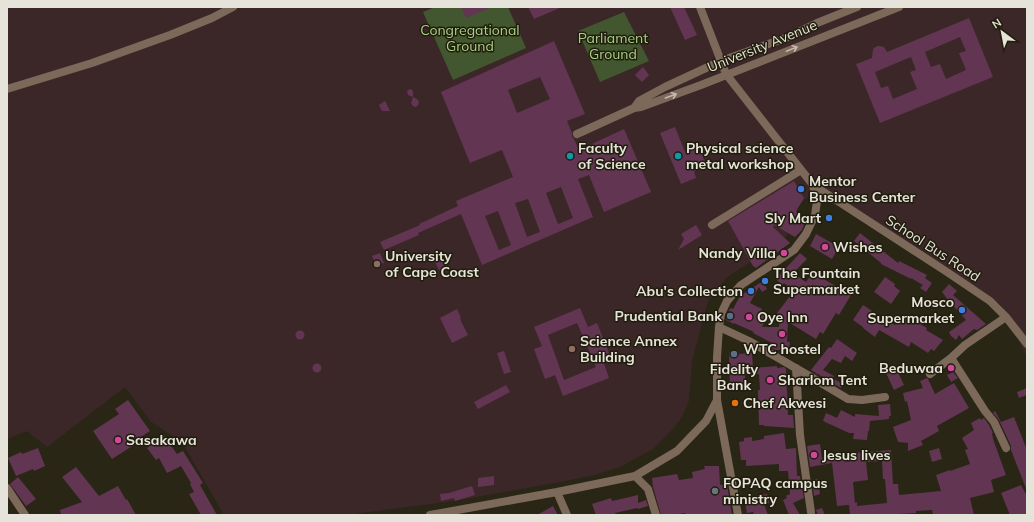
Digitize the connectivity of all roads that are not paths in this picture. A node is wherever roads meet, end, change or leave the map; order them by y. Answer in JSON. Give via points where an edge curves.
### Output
{"nodes":[{"id":1,"x":233,"y":7,"type":"edge"},
{"id":2,"x":700,"y":7,"type":"edge"},
{"id":3,"x":857,"y":7,"type":"edge"},
{"id":4,"x":899,"y":7,"type":"edge"},
{"id":5,"x":722,"y":61,"type":"junction"},
{"id":6,"x":726,"y":74,"type":"junction"},
{"id":7,"x":7,"y":89,"type":"edge"},
{"id":8,"x":634,"y":108,"type":"junction"},
{"id":9,"x":577,"y":134,"type":"dead end"},
{"id":10,"x":801,"y":170,"type":"junction"},
{"id":11,"x":813,"y":185,"type":"junction"},
{"id":12,"x":712,"y":225,"type":"dead end"},
{"id":13,"x":1006,"y":317,"type":"junction"},
{"id":14,"x":719,"y":327,"type":"junction"},
{"id":15,"x":1027,"y":344,"type":"edge"},
{"id":16,"x":952,"y":358,"type":"junction"},
{"id":17,"x":796,"y":368,"type":"junction"},
{"id":18,"x":930,"y":374,"type":"dead end"},
{"id":19,"x":886,"y":397,"type":"dead end"},
{"id":20,"x":717,"y":400,"type":"junction"},
{"id":21,"x":1006,"y":448,"type":"dead end"},
{"id":22,"x":635,"y":476,"type":"junction"},
{"id":23,"x":7,"y":488,"type":"edge"},
{"id":24,"x":557,"y":492,"type":"junction"},
{"id":25,"x":811,"y":512,"type":"dead end"},
{"id":26,"x":440,"y":514,"type":"edge"},
{"id":27,"x":25,"y":515,"type":"edge"},
{"id":28,"x":430,"y":515,"type":"edge"},
{"id":29,"x":566,"y":515,"type":"edge"},
{"id":30,"x":656,"y":515,"type":"edge"},
{"id":31,"x":738,"y":515,"type":"edge"}],
"edges":[{"from":1,"to":7,"type":"street","via":[[170,36]]},
{"from":2,"to":5,"type":"street"},
{"from":3,"to":5,"type":"street","name":"University Avenue"},
{"from":6,"to":4,"type":"street","name":"University Avenue","one_way":true},
{"from":5,"to":6,"type":"street"},
{"from":5,"to":8,"type":"street","name":"University Avenue","via":[[639,101]]},
{"from":8,"to":6,"type":"street","name":"University Avenue","one_way":true},
{"from":6,"to":10,"type":"street"},
{"from":8,"to":9,"type":"street","name":"University Avenue"},
{"from":10,"to":11,"type":"street"},
{"from":10,"to":12,"type":"street"},
{"from":11,"to":13,"type":"street","name":"School Bus Road","via":[[990,301]]},
{"from":11,"to":14,"type":"street","via":[[817,201],[815,215],[806,234],[794,250],[741,285],[727,300]]},
{"from":13,"to":15,"type":"street","name":"School Bus Road"},
{"from":13,"to":16,"type":"street","via":[[965,345]]},
{"from":14,"to":17,"type":"street"},
{"from":14,"to":20,"type":"street"},
{"from":16,"to":18,"type":"street"},
{"from":16,"to":21,"type":"street","via":[[994,422]]},
{"from":17,"to":19,"type":"street","via":[[848,399]]},
{"from":17,"to":25,"type":"street","via":[[800,435]]},
{"from":20,"to":22,"type":"street","via":[[706,421],[678,451]]},
{"from":20,"to":31,"type":"street"},
{"from":22,"to":24,"type":"street"},
{"from":22,"to":30,"type":"street","via":[[648,489]]},
{"from":23,"to":27,"type":"street"},
{"from":24,"to":26,"type":"street"},
{"from":24,"to":29,"type":"street"},
{"from":26,"to":28,"type":"street"}]}
